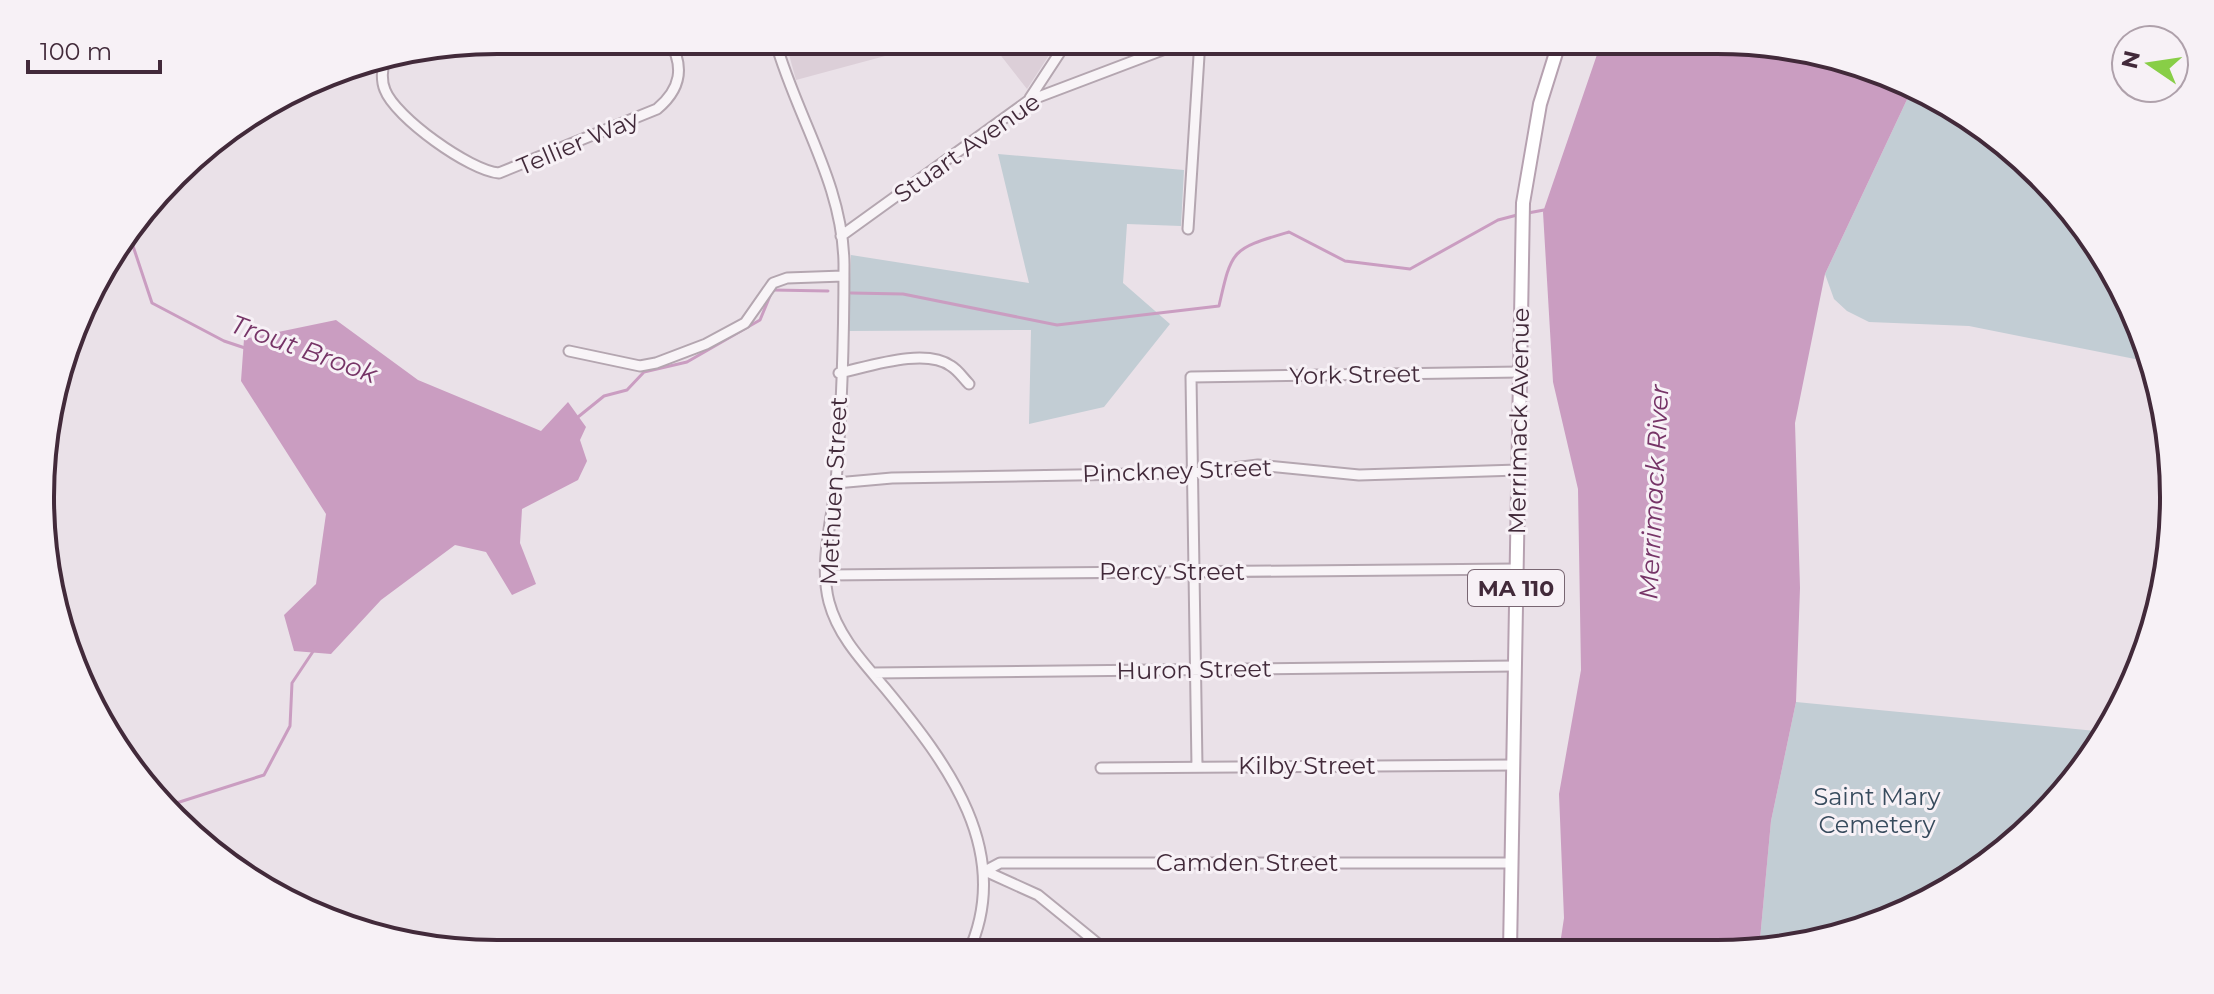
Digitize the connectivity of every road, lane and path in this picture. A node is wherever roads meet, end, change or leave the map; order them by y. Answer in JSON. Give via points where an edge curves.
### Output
{"nodes":[{"id":1,"x":676,"y":54,"type":"edge"},
{"id":2,"x":779,"y":54,"type":"edge"},
{"id":3,"x":1059,"y":54,"type":"edge"},
{"id":4,"x":1152,"y":54,"type":"edge"},
{"id":5,"x":1199,"y":54,"type":"edge"},
{"id":6,"x":1556,"y":54,"type":"edge"},
{"id":7,"x":385,"y":68,"type":"edge"},
{"id":8,"x":1028,"y":101,"type":"junction"},
{"id":9,"x":1188,"y":229,"type":"dead end"},
{"id":10,"x":841,"y":236,"type":"junction"},
{"id":11,"x":843,"y":276,"type":"junction"},
{"id":12,"x":569,"y":351,"type":"dead end"},
{"id":13,"x":1520,"y":372,"type":"junction"},
{"id":14,"x":839,"y":373,"type":"junction"},
{"id":15,"x":969,"y":384,"type":"dead end"},
{"id":16,"x":1518,"y":470,"type":"junction"},
{"id":17,"x":1193,"y":473,"type":"junction"},
{"id":18,"x":836,"y":483,"type":"junction"},
{"id":19,"x":1516,"y":569,"type":"junction"},
{"id":20,"x":1194,"y":571,"type":"junction"},
{"id":21,"x":827,"y":575,"type":"junction"},
{"id":22,"x":1515,"y":666,"type":"junction"},
{"id":23,"x":1195,"y":670,"type":"junction"},
{"id":24,"x":873,"y":673,"type":"junction"},
{"id":25,"x":1514,"y":765,"type":"junction"},
{"id":26,"x":1197,"y":767,"type":"junction"},
{"id":27,"x":1101,"y":768,"type":"dead end"},
{"id":28,"x":1512,"y":863,"type":"junction"},
{"id":29,"x":985,"y":871,"type":"junction"},
{"id":30,"x":974,"y":940,"type":"edge"},
{"id":31,"x":1093,"y":940,"type":"edge"},
{"id":32,"x":1510,"y":940,"type":"edge"}],
"edges":[{"from":1,"to":7,"type":"street","name":"Tellier Way","via":[[679,78],[657,109],[499,173],[472,166],[403,113],[384,89]]},
{"from":2,"to":10,"type":"street","name":"Methuen Street","via":[[823,163]]},
{"from":3,"to":8,"type":"street"},
{"from":4,"to":8,"type":"street","name":"Stuart Avenue"},
{"from":5,"to":9,"type":"street"},
{"from":6,"to":13,"type":"main road","name":"Merrimack Avenue","number":"MA 110","via":[[1540,104],[1523,203]]},
{"from":8,"to":10,"type":"street","name":"Stuart Avenue"},
{"from":10,"to":11,"type":"street","name":"Methuen Street"},
{"from":11,"to":12,"type":"street","via":[[773,283],[745,323],[656,363],[640,366]]},
{"from":11,"to":14,"type":"street","name":"Methuen Street"},
{"from":13,"to":16,"type":"main road","name":"Merrimack Avenue","number":"MA 110"},
{"from":13,"to":17,"type":"street","name":"York Street","via":[[1191,377]]},
{"from":14,"to":15,"type":"street","via":[[918,359],[948,363]]},
{"from":14,"to":18,"type":"street","name":"Methuen Street"},
{"from":16,"to":17,"type":"street","name":"Pinckney Street","via":[[1359,475],[1258,465]]},
{"from":16,"to":19,"type":"main road","name":"Merrimack Avenue","number":"MA 110"},
{"from":17,"to":18,"type":"street","name":"Pinckney Street"},
{"from":17,"to":20,"type":"street"},
{"from":18,"to":21,"type":"street","name":"Methuen Street"},
{"from":19,"to":20,"type":"street","name":"Percy Street"},
{"from":19,"to":22,"type":"main road","name":"Merrimack Avenue","number":"MA 110"},
{"from":20,"to":21,"type":"street","name":"Percy Street"},
{"from":20,"to":23,"type":"street"},
{"from":21,"to":24,"type":"street","name":"Methuen Street","via":[[829,601],[840,628]]},
{"from":22,"to":23,"type":"street","name":"Huron Street"},
{"from":22,"to":25,"type":"main road","name":"Merrimack Avenue","number":"MA 110"},
{"from":23,"to":24,"type":"street","name":"Huron Street"},
{"from":23,"to":26,"type":"street"},
{"from":24,"to":29,"type":"street","name":"Methuen Street","via":[[958,788],[975,827]]},
{"from":25,"to":26,"type":"street","name":"Kilby Street"},
{"from":25,"to":28,"type":"main road","name":"Merrimack Avenue","number":"MA 110"},
{"from":26,"to":27,"type":"street","name":"Kilby Street"},
{"from":28,"to":29,"type":"street","name":"Camden Street","via":[[1000,863]]},
{"from":28,"to":32,"type":"main road","name":"Merrimack Avenue","number":"MA 110"},
{"from":29,"to":30,"type":"street","name":"Methuen Street"},
{"from":29,"to":31,"type":"street","via":[[1038,895]]}]}
